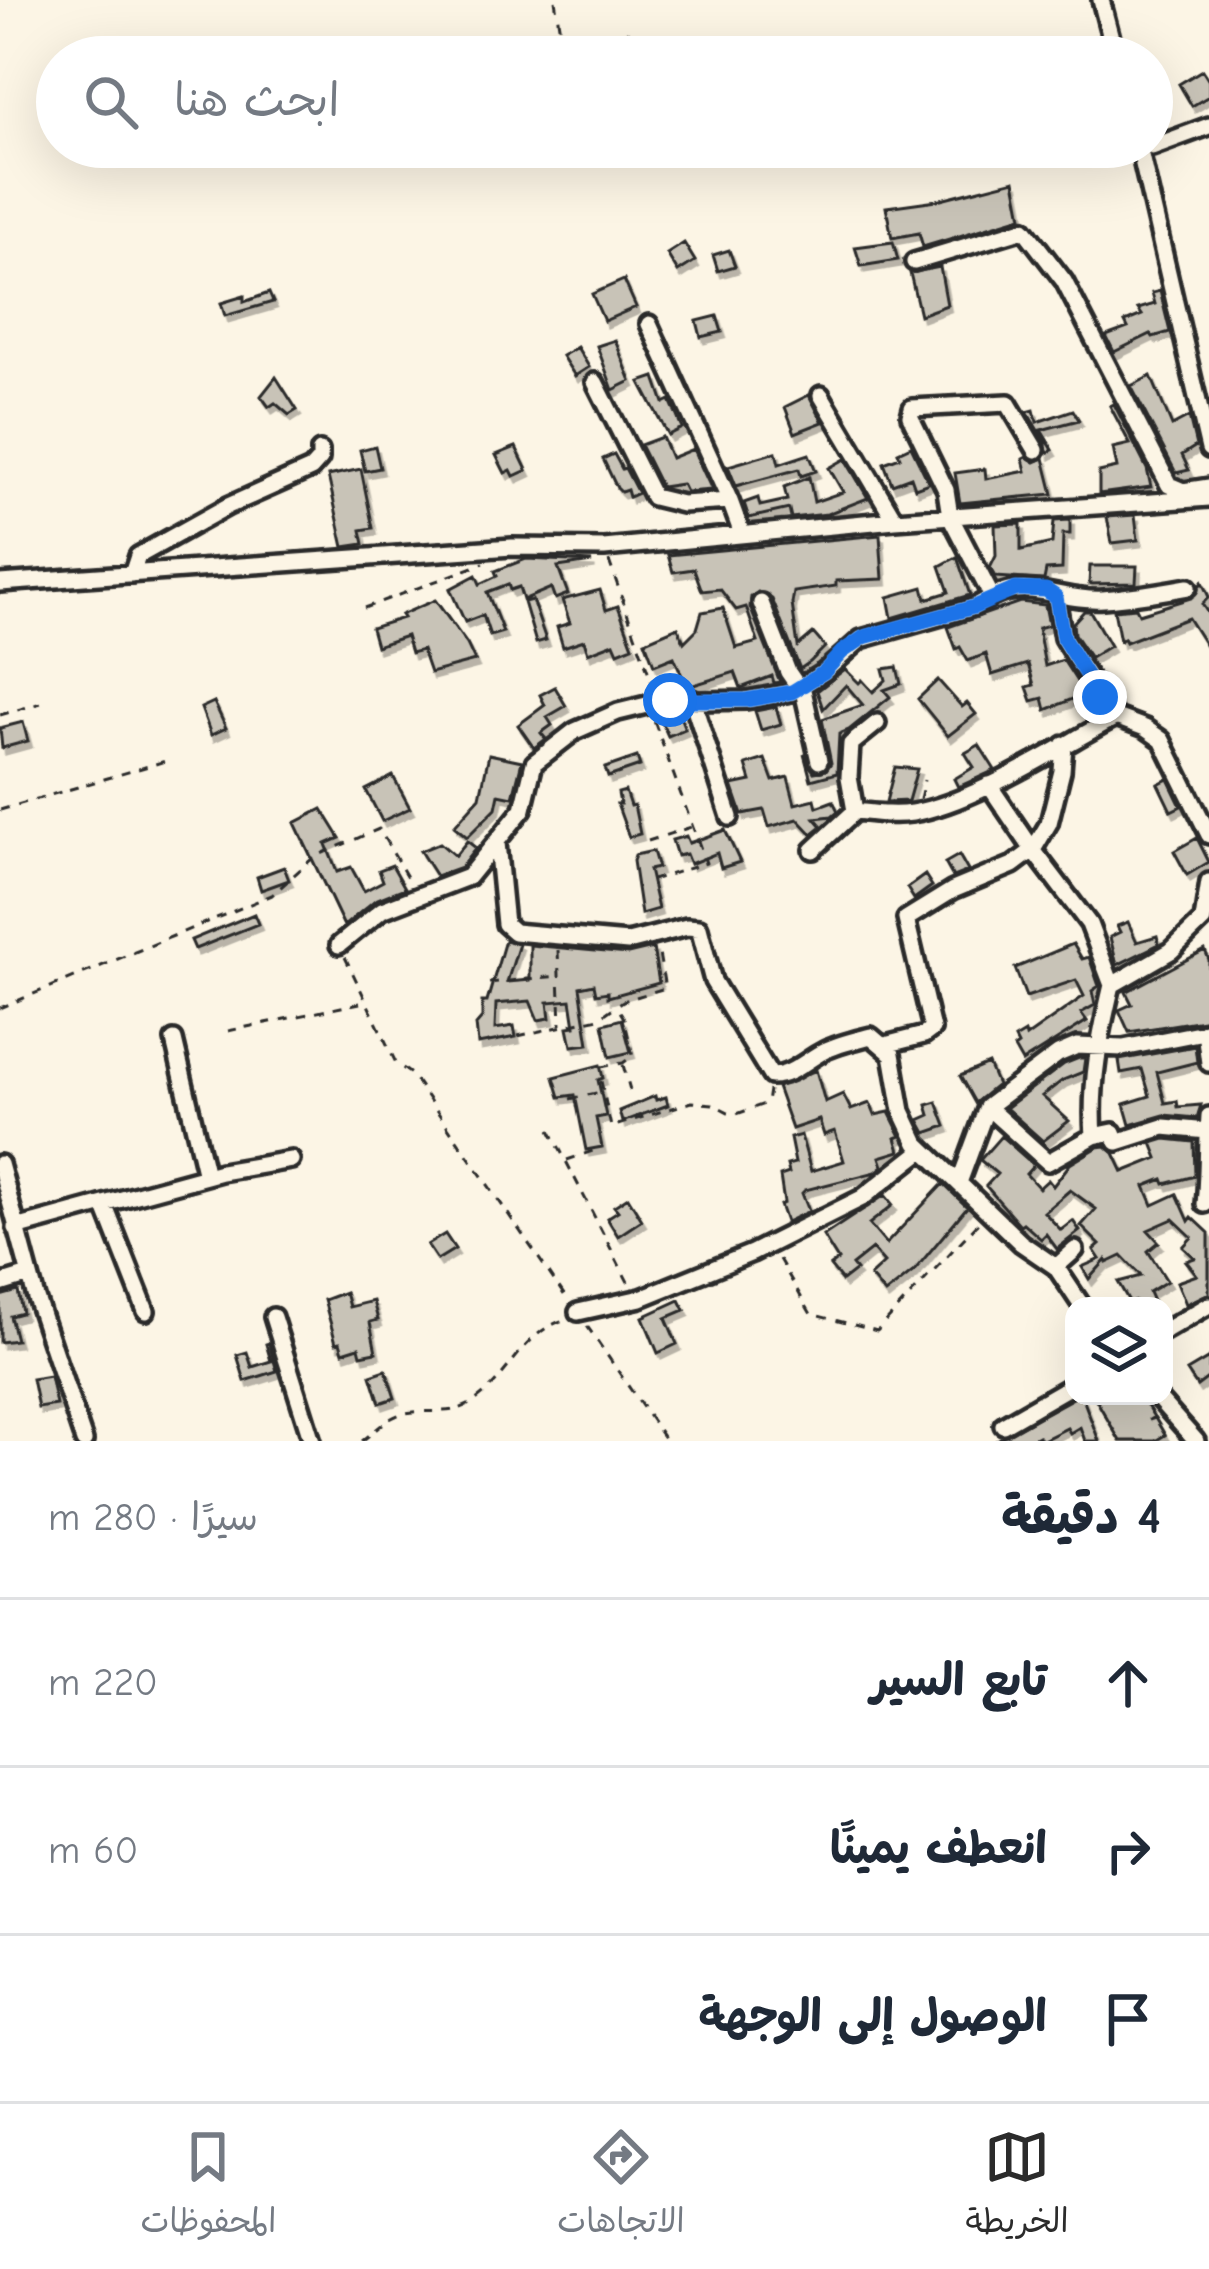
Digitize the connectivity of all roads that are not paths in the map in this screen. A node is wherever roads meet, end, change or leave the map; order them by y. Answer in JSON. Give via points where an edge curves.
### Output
{"nodes":[{"id":1,"x":1101,"y":0,"type":"edge"},
{"id":2,"x":1110,"y":36,"type":"edge"},
{"id":3,"x":1209,"y":126,"type":"edge"},
{"id":4,"x":1173,"y":139,"type":"edge"},
{"id":5,"x":1150,"y":168,"type":"edge"},
{"id":6,"x":914,"y":262,"type":"dead end"},
{"id":7,"x":650,"y":324,"type":"dead end"},
{"id":8,"x":595,"y":382,"type":"dead end"},
{"id":9,"x":821,"y":394,"type":"dead end"},
{"id":10,"x":1209,"y":449,"type":"edge"},
{"id":11,"x":1036,"y":450,"type":"dead end"},
{"id":12,"x":320,"y":451,"type":"dead end"},
{"id":13,"x":1202,"y":493,"type":"edge"},
{"id":14,"x":730,"y":501,"type":"junction"},
{"id":15,"x":950,"y":516,"type":"junction"},
{"id":16,"x":895,"y":520,"type":"junction"},
{"id":17,"x":742,"y":534,"type":"junction"},
{"id":18,"x":132,"y":574,"type":"junction"},
{"id":19,"x":0,"y":583,"type":"edge"},
{"id":20,"x":1188,"y":587,"type":"dead end"},
{"id":21,"x":992,"y":597,"type":"junction"},
{"id":22,"x":1056,"y":597,"type":"junction"},
{"id":23,"x":761,"y":603,"type":"dead end"},
{"id":24,"x":800,"y":687,"type":"junction"},
{"id":25,"x":692,"y":699,"type":"junction"},
{"id":26,"x":1116,"y":717,"type":"junction"},
{"id":27,"x":877,"y":723,"type":"dead end"},
{"id":28,"x":1064,"y":745,"type":"junction"},
{"id":29,"x":819,"y":761,"type":"dead end"},
{"id":30,"x":989,"y":784,"type":"junction"},
{"id":31,"x":855,"y":812,"type":"junction"},
{"id":32,"x":730,"y":818,"type":"dead end"},
{"id":33,"x":1209,"y":835,"type":"edge"},
{"id":34,"x":497,"y":843,"type":"junction"},
{"id":35,"x":813,"y":850,"type":"dead end"},
{"id":36,"x":1033,"y":850,"type":"junction"},
{"id":37,"x":1209,"y":882,"type":"edge"},
{"id":38,"x":1202,"y":920,"type":"junction"},
{"id":39,"x":1209,"y":940,"type":"edge"},
{"id":40,"x":339,"y":945,"type":"road end"},
{"id":41,"x":1112,"y":985,"type":"junction"},
{"id":42,"x":1207,"y":1031,"type":"edge"},
{"id":43,"x":174,"y":1040,"type":"dead end"},
{"id":44,"x":1097,"y":1044,"type":"junction"},
{"id":45,"x":884,"y":1045,"type":"junction"},
{"id":46,"x":1209,"y":1066,"type":"edge"},
{"id":47,"x":987,"y":1107,"type":"junction"},
{"id":48,"x":1209,"y":1116,"type":"edge"},
{"id":49,"x":1208,"y":1130,"type":"edge"},
{"id":50,"x":1094,"y":1136,"type":"junction"},
{"id":51,"x":922,"y":1150,"type":"junction"},
{"id":52,"x":291,"y":1160,"type":"dead end"},
{"id":53,"x":1,"y":1175,"type":"edge"},
{"id":54,"x":206,"y":1176,"type":"junction"},
{"id":55,"x":960,"y":1180,"type":"junction"},
{"id":56,"x":104,"y":1204,"type":"junction"},
{"id":57,"x":1205,"y":1204,"type":"dead end"},
{"id":58,"x":16,"y":1228,"type":"junction"},
{"id":59,"x":1076,"y":1250,"type":"dead end"},
{"id":60,"x":1055,"y":1267,"type":"junction"},
{"id":61,"x":29,"y":1275,"type":"junction"},
{"id":62,"x":0,"y":1284,"type":"edge"},
{"id":63,"x":1076,"y":1297,"type":"edge"},
{"id":64,"x":1209,"y":1306,"type":"edge"},
{"id":65,"x":146,"y":1311,"type":"dead end"},
{"id":66,"x":578,"y":1312,"type":"road end"},
{"id":67,"x":273,"y":1317,"type":"dead end"},
{"id":68,"x":1173,"y":1326,"type":"edge"},
{"id":69,"x":1065,"y":1389,"type":"edge"},
{"id":70,"x":1164,"y":1405,"type":"edge"},
{"id":71,"x":1003,"y":1425,"type":"dead end"},
{"id":72,"x":85,"y":1441,"type":"edge"},
{"id":73,"x":312,"y":1441,"type":"edge"},
{"id":74,"x":1196,"y":1441,"type":"edge"}],
"edges":[{"from":1,"to":2,"type":"street"},
{"from":3,"to":4,"type":"street"},
{"from":5,"to":10,"type":"street"},
{"from":6,"to":13,"type":"street","via":[[1024,229],[1064,280],[1169,485]]},
{"from":7,"to":14,"type":"street"},
{"from":8,"to":14,"type":"street","via":[[652,497]]},
{"from":9,"to":16,"type":"street"},
{"from":11,"to":15,"type":"street","via":[[1008,403],[912,408]]},
{"from":12,"to":18,"type":"street","via":[[311,469],[138,556]]},
{"from":13,"to":15,"type":"street"},
{"from":14,"to":17,"type":"street"},
{"from":15,"to":16,"type":"street"},
{"from":15,"to":21,"type":"street"},
{"from":16,"to":17,"type":"street"},
{"from":17,"to":18,"type":"street"},
{"from":18,"to":19,"type":"street"},
{"from":20,"to":22,"type":"street","via":[[1098,600]]},
{"from":21,"to":22,"type":"street","via":[[1016,589]]},
{"from":21,"to":24,"type":"street","via":[[864,637]]},
{"from":22,"to":26,"type":"street","via":[[1063,638]]},
{"from":23,"to":24,"type":"street"},
{"from":24,"to":25,"type":"street","via":[[764,698]]},
{"from":24,"to":29,"type":"street"},
{"from":25,"to":32,"type":"street"},
{"from":25,"to":34,"type":"street","via":[[596,720],[550,747]]},
{"from":26,"to":28,"type":"street"},
{"from":26,"to":33,"type":"street","via":[[1162,740]]},
{"from":27,"to":31,"type":"street","via":[[851,744]]},
{"from":28,"to":30,"type":"street"},
{"from":28,"to":36,"type":"street","via":[[1049,823]]},
{"from":30,"to":31,"type":"street","via":[[913,813]]},
{"from":30,"to":36,"type":"street"},
{"from":31,"to":35,"type":"street"},
{"from":34,"to":40,"type":"street","via":[[468,877],[374,915]]},
{"from":34,"to":45,"type":"street","via":[[514,932],[628,942],[699,928],[713,981],[771,1076],[871,1036]]},
{"from":36,"to":41,"type":"street","via":[[1088,924]]},
{"from":36,"to":45,"type":"street","via":[[906,919],[932,1029]]},
{"from":37,"to":38,"type":"street"},
{"from":38,"to":39,"type":"street"},
{"from":38,"to":41,"type":"street","via":[[1172,951]]},
{"from":41,"to":44,"type":"street"},
{"from":42,"to":44,"type":"street","via":[[1123,1048]]},
{"from":42,"to":46,"type":"street"},
{"from":43,"to":54,"type":"street"},
{"from":44,"to":47,"type":"street","via":[[1058,1054]]},
{"from":44,"to":50,"type":"street"},
{"from":45,"to":51,"type":"street"},
{"from":47,"to":50,"type":"street","via":[[1048,1162]]},
{"from":47,"to":55,"type":"street"},
{"from":48,"to":49,"type":"street"},
{"from":49,"to":50,"type":"street","via":[[1164,1127],[1117,1142],[1113,1132]]},
{"from":49,"to":57,"type":"street"},
{"from":51,"to":55,"type":"street"},
{"from":51,"to":66,"type":"street","via":[[862,1198],[770,1244],[641,1298]]},
{"from":52,"to":54,"type":"street"},
{"from":53,"to":58,"type":"street"},
{"from":54,"to":56,"type":"street"},
{"from":55,"to":60,"type":"street"},
{"from":56,"to":58,"type":"street"},
{"from":56,"to":65,"type":"street"},
{"from":58,"to":61,"type":"street"},
{"from":59,"to":60,"type":"street"},
{"from":60,"to":63,"type":"street"},
{"from":61,"to":62,"type":"street"},
{"from":61,"to":72,"type":"street"},
{"from":64,"to":68,"type":"street"},
{"from":67,"to":73,"type":"street"},
{"from":69,"to":71,"type":"street"},
{"from":70,"to":74,"type":"street"}]}
